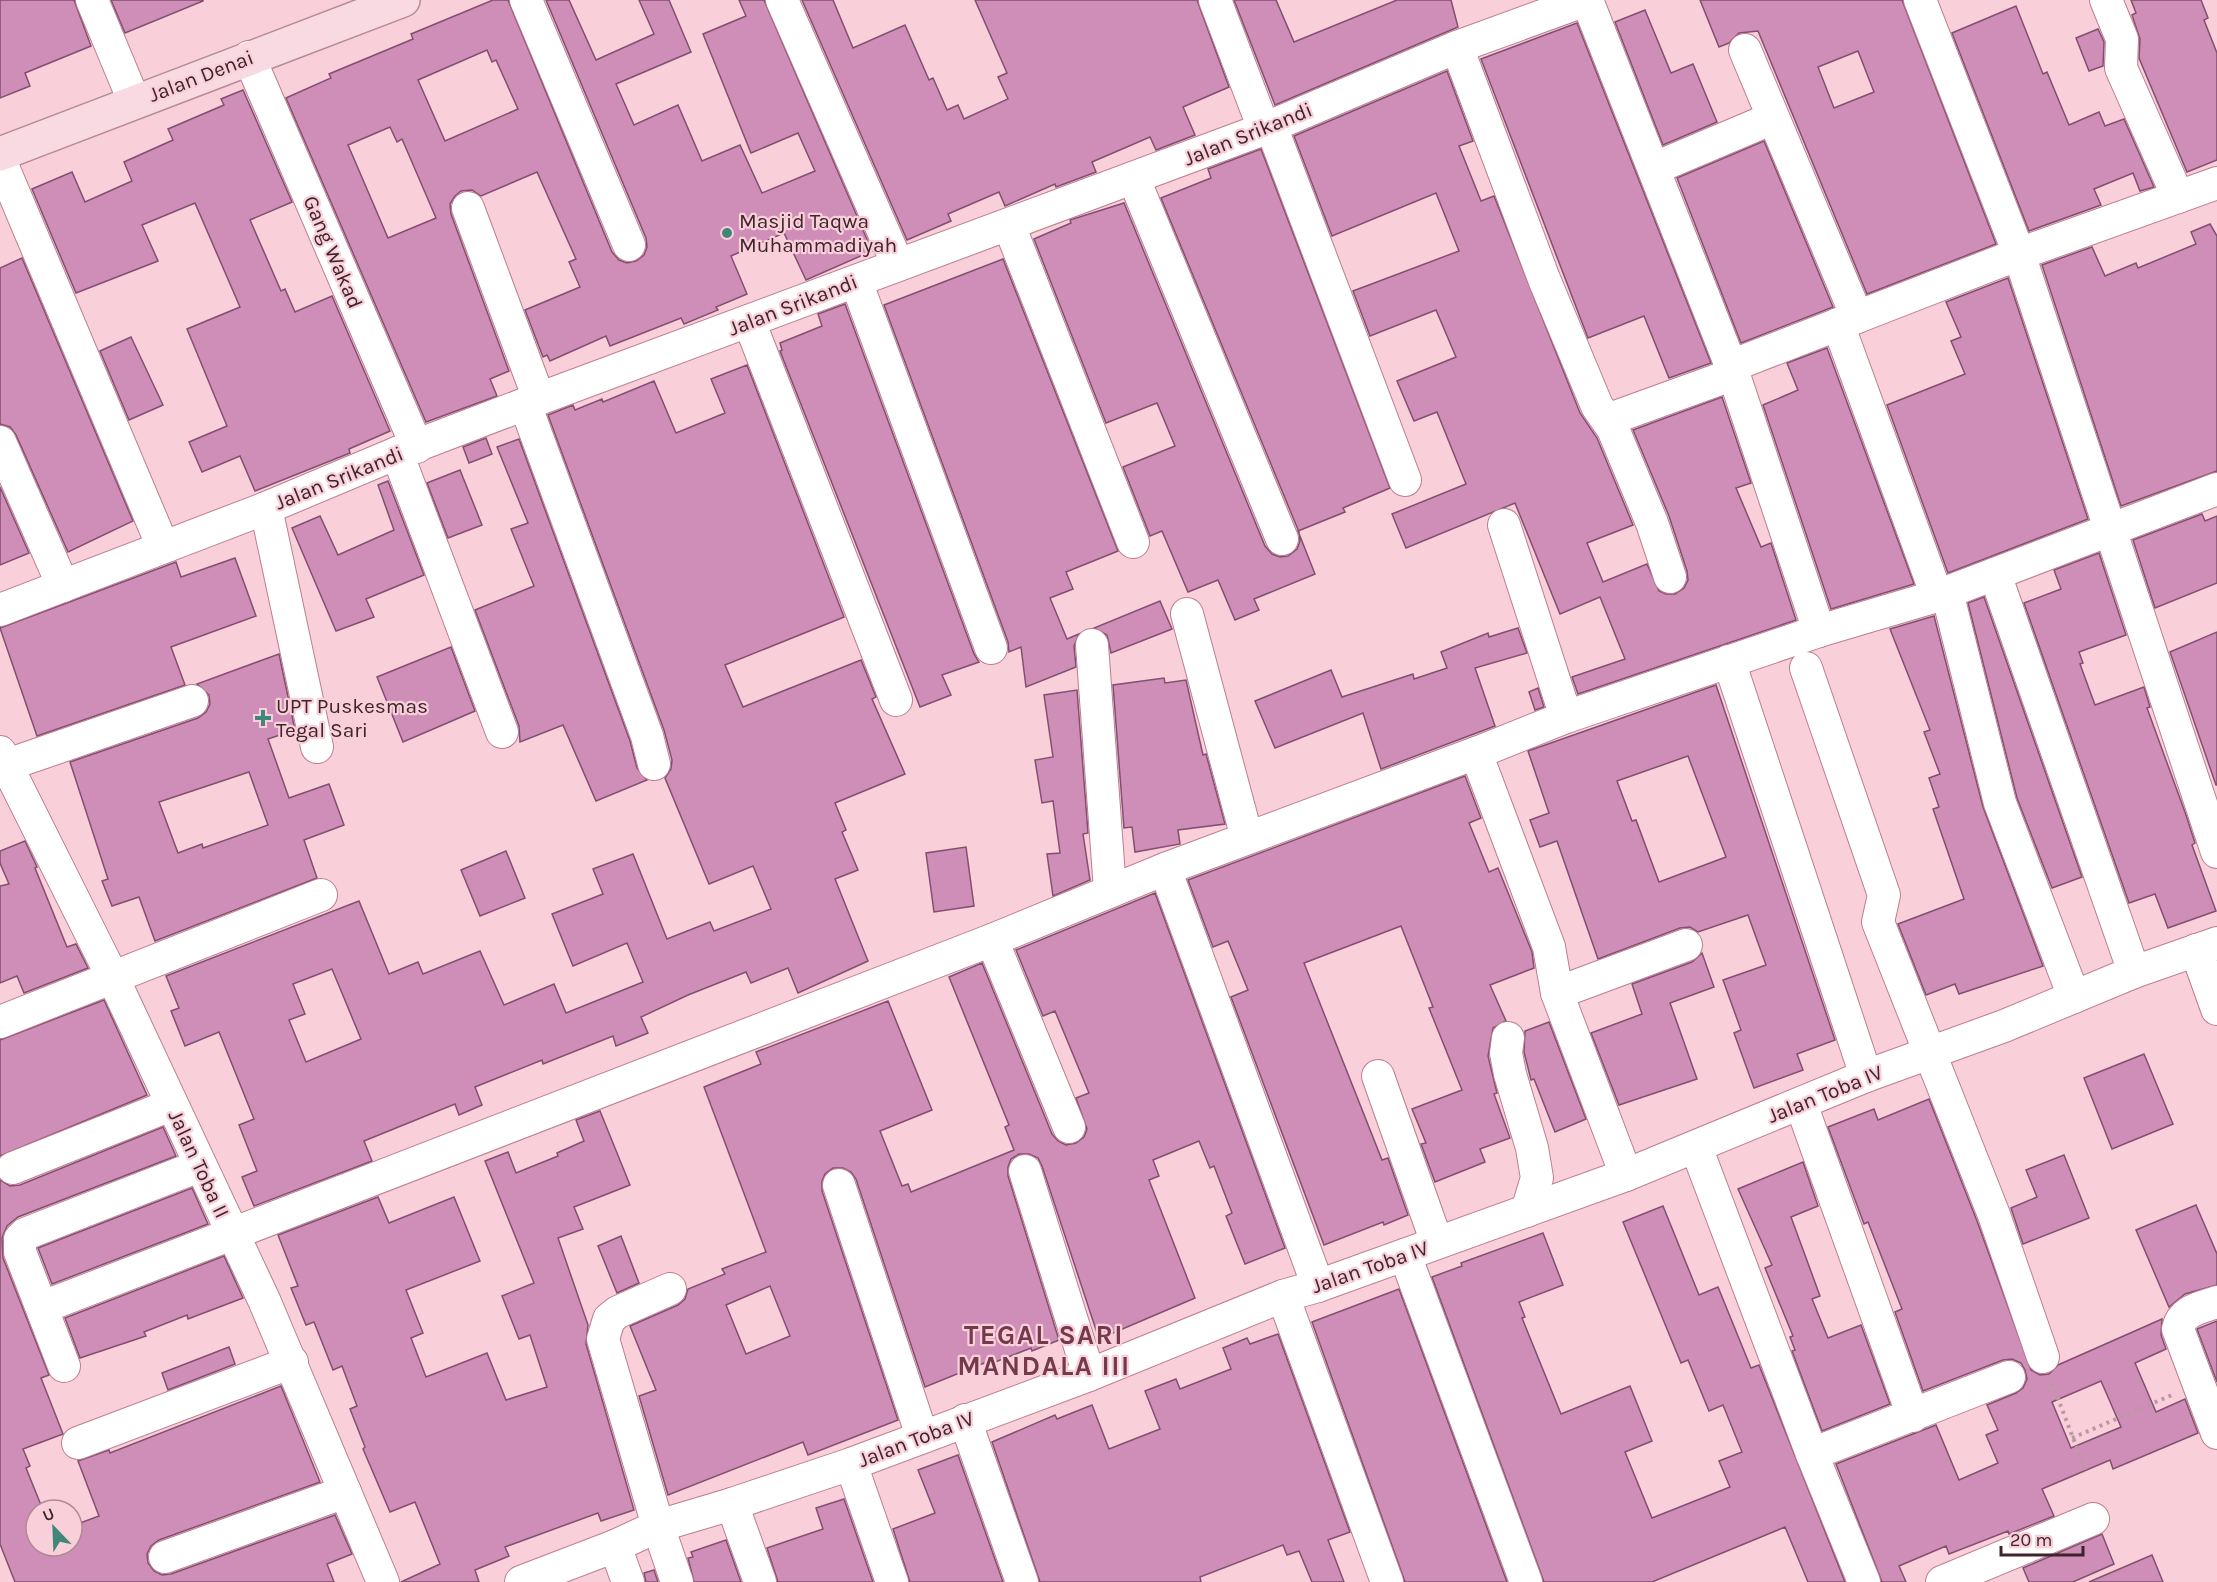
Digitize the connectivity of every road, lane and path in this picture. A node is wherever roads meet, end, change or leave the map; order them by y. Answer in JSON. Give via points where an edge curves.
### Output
{"nodes":[{"id":1,"x":92,"y":0,"type":"edge"},
{"id":2,"x":404,"y":0,"type":"edge"},
{"id":3,"x":526,"y":0,"type":"edge"},
{"id":4,"x":782,"y":0,"type":"edge"},
{"id":5,"x":1215,"y":0,"type":"edge"},
{"id":6,"x":1586,"y":0,"type":"edge"},
{"id":7,"x":1920,"y":0,"type":"edge"},
{"id":8,"x":2106,"y":0,"type":"edge"},
{"id":9,"x":1457,"y":48,"type":"junction"},
{"id":10,"x":1745,"y":50,"type":"dead end"},
{"id":11,"x":249,"y":57,"type":"junction"},
{"id":12,"x":134,"y":102,"type":"junction"},
{"id":13,"x":1773,"y":118,"type":"junction"},
{"id":14,"x":1267,"y":128,"type":"junction"},
{"id":15,"x":0,"y":154,"type":"edge"},
{"id":16,"x":0,"y":160,"type":"edge"},
{"id":17,"x":1655,"y":168,"type":"junction"},
{"id":18,"x":1134,"y":179,"type":"junction"},
{"id":19,"x":2217,"y":183,"type":"edge"},
{"id":20,"x":2178,"y":197,"type":"junction"},
{"id":21,"x":468,"y":208,"type":"dead end"},
{"id":22,"x":1009,"y":225,"type":"junction"},
{"id":23,"x":629,"y":245,"type":"dead end"},
{"id":24,"x":2019,"y":254,"type":"junction"},
{"id":25,"x":898,"y":265,"type":"junction"},
{"id":26,"x":856,"y":281,"type":"junction"},
{"id":27,"x":1848,"y":320,"type":"junction"},
{"id":28,"x":749,"y":321,"type":"junction"},
{"id":29,"x":1732,"y":370,"type":"junction"},
{"id":30,"x":532,"y":402,"type":"junction"},
{"id":31,"x":1607,"y":420,"type":"junction"},
{"id":32,"x":0,"y":442,"type":"edge"},
{"id":33,"x":407,"y":450,"type":"junction"},
{"id":34,"x":1405,"y":480,"type":"dead end"},
{"id":35,"x":2217,"y":489,"type":"edge"},
{"id":36,"x":266,"y":508,"type":"junction"},
{"id":37,"x":1504,"y":525,"type":"dead end"},
{"id":38,"x":2112,"y":530,"type":"junction"},
{"id":39,"x":1282,"y":539,"type":"dead end"},
{"id":40,"x":1133,"y":542,"type":"dead end"},
{"id":41,"x":163,"y":547,"type":"junction"},
{"id":42,"x":1995,"y":574,"type":"junction"},
{"id":43,"x":1670,"y":577,"type":"dead end"},
{"id":44,"x":63,"y":586,"type":"junction"},
{"id":45,"x":1942,"y":594,"type":"junction"},
{"id":46,"x":0,"y":610,"type":"edge"},
{"id":47,"x":1187,"y":614,"type":"dead end"},
{"id":48,"x":1819,"y":631,"type":"junction"},
{"id":49,"x":1092,"y":645,"type":"dead end"},
{"id":50,"x":991,"y":648,"type":"dead end"},
{"id":51,"x":1729,"y":661,"type":"junction"},
{"id":52,"x":1806,"y":668,"type":"dead end"},
{"id":53,"x":192,"y":700,"type":"dead end"},
{"id":54,"x":896,"y":700,"type":"dead end"},
{"id":55,"x":1566,"y":717,"type":"junction"},
{"id":56,"x":502,"y":732,"type":"dead end"},
{"id":57,"x":317,"y":747,"type":"dead end"},
{"id":58,"x":1476,"y":753,"type":"junction"},
{"id":59,"x":3,"y":759,"type":"edge"},
{"id":60,"x":654,"y":764,"type":"dead end"},
{"id":61,"x":1247,"y":838,"type":"junction"},
{"id":62,"x":2217,"y":852,"type":"edge"},
{"id":63,"x":1165,"y":869,"type":"junction"},
{"id":64,"x":1110,"y":890,"type":"junction"},
{"id":65,"x":321,"y":895,"type":"dead end"},
{"id":66,"x":992,"y":940,"type":"junction"},
{"id":67,"x":1686,"y":945,"type":"dead end"},
{"id":68,"x":2207,"y":947,"type":"edge"},
{"id":69,"x":2134,"y":972,"type":"junction"},
{"id":70,"x":113,"y":978,"type":"junction"},
{"id":71,"x":1557,"y":993,"type":"junction"},
{"id":72,"x":2074,"y":997,"type":"junction"},
{"id":73,"x":2217,"y":1009,"type":"edge"},
{"id":74,"x":0,"y":1022,"type":"edge"},
{"id":75,"x":1508,"y":1038,"type":"dead end"},
{"id":76,"x":1929,"y":1054,"type":"junction"},
{"id":77,"x":1378,"y":1076,"type":"dead end"},
{"id":78,"x":1866,"y":1076,"type":"junction"},
{"id":79,"x":1801,"y":1104,"type":"junction"},
{"id":80,"x":171,"y":1106,"type":"junction"},
{"id":81,"x":1069,"y":1127,"type":"dead end"},
{"id":82,"x":1695,"y":1147,"type":"junction"},
{"id":83,"x":199,"y":1167,"type":"junction"},
{"id":84,"x":14,"y":1168,"type":"dead end"},
{"id":85,"x":1026,"y":1171,"type":"dead end"},
{"id":86,"x":1626,"y":1175,"type":"junction"},
{"id":87,"x":839,"y":1185,"type":"dead end"},
{"id":88,"x":1527,"y":1211,"type":"junction"},
{"id":89,"x":234,"y":1236,"type":"junction"},
{"id":90,"x":1437,"y":1243,"type":"junction"},
{"id":91,"x":1406,"y":1255,"type":"junction"},
{"id":92,"x":1318,"y":1286,"type":"junction"},
{"id":93,"x":670,"y":1289,"type":"dead end"},
{"id":94,"x":1283,"y":1296,"type":"junction"},
{"id":95,"x":2217,"y":1302,"type":"edge"},
{"id":96,"x":43,"y":1307,"type":"junction"},
{"id":97,"x":2043,"y":1357,"type":"joint"},
{"id":98,"x":292,"y":1362,"type":"junction"},
{"id":99,"x":64,"y":1366,"type":"dead end"},
{"id":100,"x":1089,"y":1375,"type":"junction"},
{"id":101,"x":2009,"y":1377,"type":"dead end"},
{"id":102,"x":2197,"y":1383,"type":"junction"},
{"id":103,"x":1913,"y":1416,"type":"junction"},
{"id":104,"x":965,"y":1420,"type":"junction"},
{"id":105,"x":2217,"y":1433,"type":"edge"},
{"id":106,"x":922,"y":1436,"type":"junction"},
{"id":107,"x":2072,"y":1438,"type":"junction"},
{"id":108,"x":78,"y":1443,"type":"dead end"},
{"id":109,"x":1812,"y":1454,"type":"junction"},
{"id":110,"x":851,"y":1464,"type":"junction"},
{"id":111,"x":2086,"y":1472,"type":"dead end"},
{"id":112,"x":345,"y":1492,"type":"junction"},
{"id":113,"x":732,"y":1504,"type":"junction"},
{"id":114,"x":2093,"y":1519,"type":"dead end"},
{"id":115,"x":658,"y":1526,"type":"junction"},
{"id":116,"x":615,"y":1546,"type":"junction"},
{"id":117,"x":165,"y":1557,"type":"dead end"},
{"id":118,"x":1960,"y":1579,"type":"edge"},
{"id":119,"x":383,"y":1582,"type":"edge"},
{"id":120,"x":521,"y":1582,"type":"edge"},
{"id":121,"x":628,"y":1582,"type":"edge"},
{"id":122,"x":678,"y":1582,"type":"edge"},
{"id":123,"x":760,"y":1582,"type":"edge"},
{"id":124,"x":892,"y":1582,"type":"edge"},
{"id":125,"x":1022,"y":1582,"type":"edge"},
{"id":126,"x":1387,"y":1582,"type":"edge"},
{"id":127,"x":1526,"y":1582,"type":"edge"},
{"id":128,"x":1864,"y":1582,"type":"edge"}],
"edges":[{"from":1,"to":12,"type":"street"},
{"from":2,"to":11,"type":"main road","name":"Jalan Denai"},
{"from":3,"to":23,"type":"street"},
{"from":4,"to":25,"type":"street"},
{"from":5,"to":14,"type":"street"},
{"from":6,"to":9,"type":"street","name":"Jalan Srikandi"},
{"from":6,"to":17,"type":"street"},
{"from":7,"to":24,"type":"street"},
{"from":8,"to":20,"type":"street","via":[[2122,39],[2121,68]]},
{"from":9,"to":14,"type":"street","name":"Jalan Srikandi"},
{"from":9,"to":31,"type":"street","via":[[1544,279],[1597,406]]},
{"from":10,"to":13,"type":"street"},
{"from":11,"to":12,"type":"main road","name":"Jalan Denai"},
{"from":11,"to":33,"type":"street","name":"Gang Wakad"},
{"from":12,"to":15,"type":"main road","name":"Jalan Denai"},
{"from":13,"to":17,"type":"street"},
{"from":13,"to":27,"type":"street"},
{"from":14,"to":18,"type":"street","name":"Jalan Srikandi"},
{"from":14,"to":34,"type":"street"},
{"from":16,"to":41,"type":"street"},
{"from":17,"to":29,"type":"street"},
{"from":18,"to":22,"type":"street","name":"Jalan Srikandi"},
{"from":18,"to":39,"type":"street"},
{"from":19,"to":20,"type":"street"},
{"from":20,"to":24,"type":"street"},
{"from":21,"to":30,"type":"street"},
{"from":22,"to":25,"type":"street","name":"Jalan Srikandi"},
{"from":22,"to":40,"type":"street"},
{"from":24,"to":27,"type":"street"},
{"from":24,"to":38,"type":"street"},
{"from":25,"to":26,"type":"street","name":"Jalan Srikandi"},
{"from":26,"to":28,"type":"street","name":"Jalan Srikandi"},
{"from":26,"to":50,"type":"street"},
{"from":27,"to":29,"type":"street"},
{"from":27,"to":45,"type":"street"},
{"from":28,"to":30,"type":"street","name":"Jalan Srikandi"},
{"from":28,"to":54,"type":"street"},
{"from":29,"to":31,"type":"street"},
{"from":29,"to":48,"type":"street"},
{"from":30,"to":33,"type":"street","name":"Jalan Srikandi"},
{"from":30,"to":60,"type":"street"},
{"from":31,"to":43,"type":"street","via":[[1652,523]]},
{"from":32,"to":44,"type":"street"},
{"from":33,"to":36,"type":"street","name":"Jalan Srikandi"},
{"from":33,"to":56,"type":"street","name":"Gang Wakad"},
{"from":35,"to":38,"type":"street"},
{"from":36,"to":41,"type":"street","name":"Jalan Srikandi"},
{"from":36,"to":57,"type":"street"},
{"from":37,"to":55,"type":"street"},
{"from":38,"to":42,"type":"street"},
{"from":38,"to":62,"type":"street"},
{"from":41,"to":44,"type":"street","name":"Jalan Srikandi"},
{"from":42,"to":45,"type":"street"},
{"from":42,"to":69,"type":"street"},
{"from":44,"to":46,"type":"street","name":"Jalan Srikandi"},
{"from":45,"to":48,"type":"street"},
{"from":45,"to":72,"type":"street","via":[[2001,803]]},
{"from":47,"to":61,"type":"street"},
{"from":48,"to":51,"type":"street"},
{"from":49,"to":64,"type":"street"},
{"from":51,"to":55,"type":"street"},
{"from":51,"to":78,"type":"street"},
{"from":52,"to":76,"type":"street","via":[[1884,895],[1878,922]]},
{"from":53,"to":59,"type":"street"},
{"from":55,"to":58,"type":"street"},
{"from":58,"to":61,"type":"street"},
{"from":58,"to":71,"type":"street","via":[[1549,947]]},
{"from":59,"to":70,"type":"street","name":"Jalan Toba II"},
{"from":61,"to":63,"type":"street"},
{"from":63,"to":64,"type":"street"},
{"from":63,"to":92,"type":"street"},
{"from":64,"to":66,"type":"street"},
{"from":65,"to":70,"type":"street"},
{"from":66,"to":81,"type":"street"},
{"from":66,"to":89,"type":"street"},
{"from":67,"to":71,"type":"street"},
{"from":68,"to":69,"type":"street","name":"Jalan Toba IV"},
{"from":68,"to":73,"type":"street"},
{"from":69,"to":72,"type":"street","name":"Jalan Toba IV"},
{"from":70,"to":74,"type":"street"},
{"from":70,"to":80,"type":"street","name":"Jalan Toba II"},
{"from":71,"to":86,"type":"street"},
{"from":72,"to":76,"type":"street","name":"Jalan Toba IV"},
{"from":75,"to":88,"type":"street","via":[[1510,1074],[1537,1178]]},
{"from":76,"to":78,"type":"street","name":"Jalan Toba IV"},
{"from":76,"to":97,"type":"street","via":[[1994,1215]]},
{"from":77,"to":90,"type":"street"},
{"from":78,"to":79,"type":"street","name":"Jalan Toba IV"},
{"from":79,"to":82,"type":"street","name":"Jalan Toba IV"},
{"from":79,"to":103,"type":"street"},
{"from":80,"to":83,"type":"street","name":"Jalan Toba II"},
{"from":80,"to":84,"type":"street"},
{"from":82,"to":86,"type":"street","name":"Jalan Toba IV"},
{"from":82,"to":109,"type":"street"},
{"from":83,"to":89,"type":"street","name":"Jalan Toba II"},
{"from":83,"to":96,"type":"street","via":[[25,1234],[20,1239],[20,1252]]},
{"from":85,"to":100,"type":"street"},
{"from":86,"to":88,"type":"street","name":"Jalan Toba IV"},
{"from":87,"to":106,"type":"street"},
{"from":88,"to":90,"type":"street","name":"Jalan Toba IV"},
{"from":89,"to":96,"type":"street"},
{"from":89,"to":98,"type":"street","name":"Jalan Toba II"},
{"from":90,"to":91,"type":"street","name":"Jalan Toba IV"},
{"from":91,"to":92,"type":"street","name":"Jalan Toba IV"},
{"from":91,"to":127,"type":"street"},
{"from":92,"to":94,"type":"street","name":"Jalan Toba IV"},
{"from":93,"to":115,"type":"street","via":[[618,1312],[609,1319],[603,1339]]},
{"from":94,"to":100,"type":"street","name":"Jalan Toba IV"},
{"from":94,"to":126,"type":"street"},
{"from":95,"to":102,"type":"street","via":[[2180,1319],[2180,1341]]},
{"from":96,"to":99,"type":"street"},
{"from":97,"to":107,"type":"path"},
{"from":98,"to":108,"type":"street"},
{"from":98,"to":112,"type":"street","name":"Jalan Toba II"},
{"from":100,"to":104,"type":"street","name":"Jalan Toba IV"},
{"from":101,"to":103,"type":"street"},
{"from":102,"to":105,"type":"street"},
{"from":102,"to":107,"type":"path"},
{"from":103,"to":109,"type":"street"},
{"from":104,"to":106,"type":"street","name":"Jalan Toba IV"},
{"from":104,"to":125,"type":"street"},
{"from":106,"to":110,"type":"street","name":"Jalan Toba IV"},
{"from":107,"to":111,"type":"path"},
{"from":109,"to":128,"type":"street"},
{"from":110,"to":113,"type":"street","name":"Jalan Toba IV"},
{"from":110,"to":124,"type":"street"},
{"from":112,"to":117,"type":"street"},
{"from":112,"to":119,"type":"street","name":"Jalan Toba II"},
{"from":113,"to":115,"type":"street","name":"Jalan Toba IV"},
{"from":113,"to":123,"type":"street"},
{"from":114,"to":118,"type":"street"},
{"from":115,"to":116,"type":"street","name":"Jalan Toba IV"},
{"from":115,"to":122,"type":"street"},
{"from":116,"to":120,"type":"street","name":"Jalan Toba IV"},
{"from":116,"to":121,"type":"street"}]}
